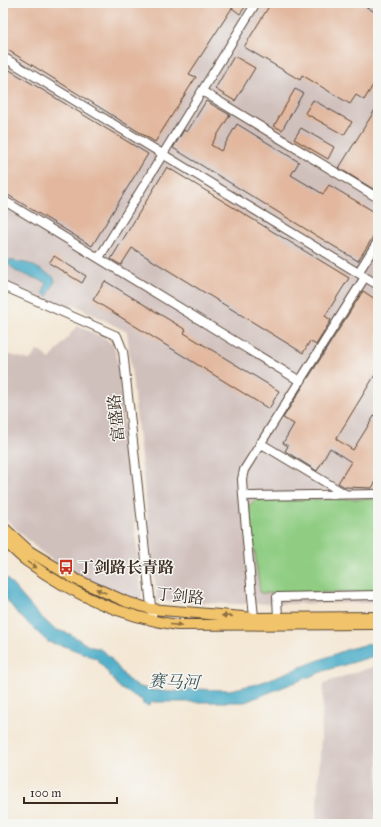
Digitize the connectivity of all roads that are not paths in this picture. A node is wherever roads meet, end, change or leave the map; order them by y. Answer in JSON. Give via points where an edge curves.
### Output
{"nodes":[{"id":1,"x":256,"y":3,"type":"edge"},
{"id":2,"x":3,"y":57,"type":"edge"},
{"id":3,"x":202,"y":91,"type":"junction"},
{"id":4,"x":163,"y":154,"type":"junction"},
{"id":5,"x":378,"y":198,"type":"edge"},
{"id":6,"x":3,"y":200,"type":"edge"},
{"id":7,"x":378,"y":241,"type":"edge"},
{"id":8,"x":99,"y":258,"type":"junction"},
{"id":9,"x":361,"y":274,"type":"junction"},
{"id":10,"x":378,"y":285,"type":"edge"},
{"id":11,"x":3,"y":286,"type":"edge"},
{"id":12,"x":300,"y":381,"type":"junction"},
{"id":13,"x":260,"y":443,"type":"junction"},
{"id":14,"x":378,"y":494,"type":"edge"},
{"id":15,"x":346,"y":495,"type":"junction"},
{"id":16,"x":243,"y":496,"type":"junction"},
{"id":17,"x":3,"y":527,"type":"edge"},
{"id":18,"x":3,"y":539,"type":"edge"},
{"id":19,"x":378,"y":596,"type":"edge"},
{"id":20,"x":151,"y":609,"type":"junction"},
{"id":21,"x":378,"y":617,"type":"edge"},
{"id":22,"x":254,"y":618,"type":"junction"},
{"id":23,"x":278,"y":618,"type":"junction"},
{"id":24,"x":153,"y":621,"type":"junction"},
{"id":25,"x":378,"y":624,"type":"edge"}],
"edges":[{"from":1,"to":3,"type":"street"},
{"from":2,"to":4,"type":"street"},
{"from":3,"to":4,"type":"street"},
{"from":3,"to":5,"type":"street"},
{"from":4,"to":8,"type":"street"},
{"from":4,"to":9,"type":"street"},
{"from":6,"to":8,"type":"street"},
{"from":7,"to":9,"type":"street"},
{"from":8,"to":12,"type":"street"},
{"from":9,"to":10,"type":"street"},
{"from":9,"to":12,"type":"street"},
{"from":11,"to":20,"type":"street","name":"富盛路","via":[[117,336],[123,351]]},
{"from":12,"to":13,"type":"street"},
{"from":13,"to":15,"type":"street"},
{"from":13,"to":16,"type":"street","via":[[244,470]]},
{"from":14,"to":15,"type":"street"},
{"from":15,"to":16,"type":"street"},
{"from":16,"to":22,"type":"street"},
{"from":20,"to":17,"type":"main road","name":"丁剑路","one_way":true,"via":[[74,580],[29,551]]},
{"from":18,"to":24,"type":"main road","name":"丁剑路","one_way":true,"via":[[27,562],[73,591],[124,613]]},
{"from":19,"to":23,"type":"street","via":[[278,597]]},
{"from":22,"to":20,"type":"main road","name":"丁剑路","one_way":true},
{"from":20,"to":24,"type":"street","name":"富盛路"},
{"from":21,"to":23,"type":"main road","name":"丁剑路"},
{"from":22,"to":23,"type":"main road","name":"丁剑路"},
{"from":24,"to":25,"type":"main road","name":"丁剑路","one_way":true,"via":[[206,626]]}]}
